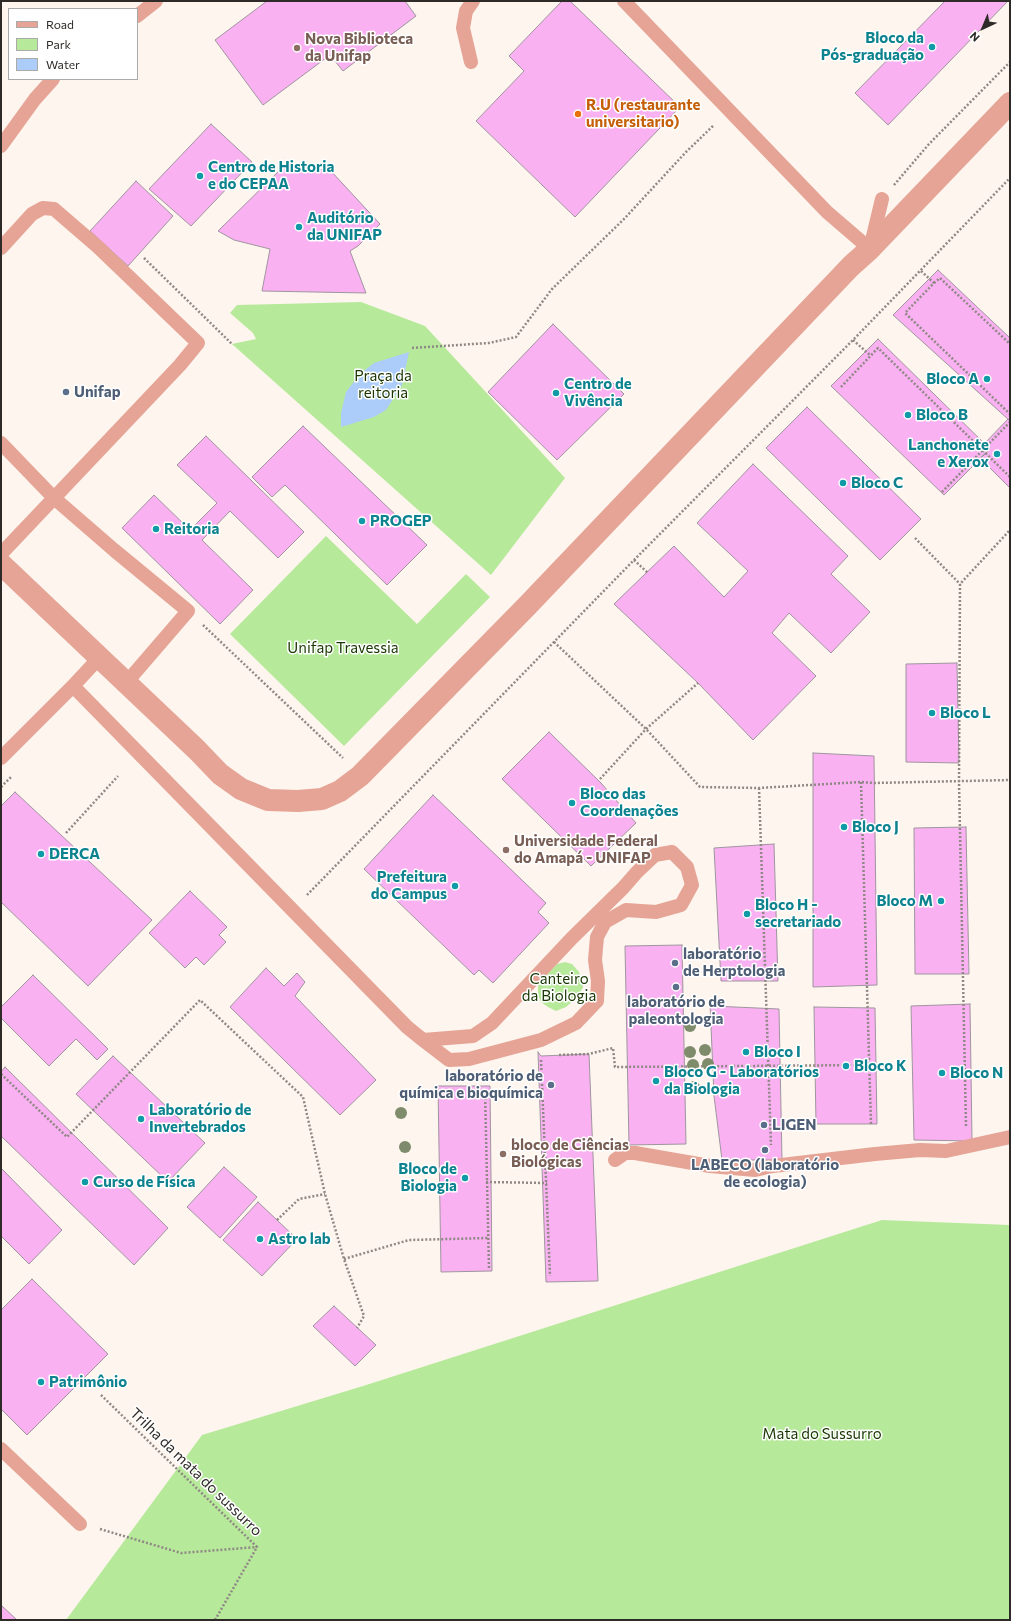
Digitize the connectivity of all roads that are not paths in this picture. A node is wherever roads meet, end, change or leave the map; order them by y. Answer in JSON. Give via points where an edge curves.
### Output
{"nodes":[{"id":1,"x":156,"y":1,"type":"edge"},
{"id":2,"x":473,"y":1,"type":"edge"},
{"id":3,"x":624,"y":1,"type":"edge"},
{"id":4,"x":138,"y":15,"type":"edge"},
{"id":5,"x":471,"y":62,"type":"dead end"},
{"id":6,"x":51,"y":80,"type":"edge"},
{"id":7,"x":1010,"y":103,"type":"edge"},
{"id":8,"x":1,"y":146,"type":"edge"},
{"id":9,"x":882,"y":199,"type":"road end"},
{"id":10,"x":1,"y":248,"type":"edge"},
{"id":11,"x":870,"y":249,"type":"junction"},
{"id":12,"x":1,"y":443,"type":"edge"},
{"id":13,"x":54,"y":498,"type":"junction"},
{"id":14,"x":1,"y":554,"type":"edge"},
{"id":15,"x":1,"y":564,"type":"edge"},
{"id":16,"x":99,"y":658,"type":"junction"},
{"id":17,"x":126,"y":683,"type":"junction"},
{"id":18,"x":73,"y":686,"type":"junction"},
{"id":19,"x":1,"y":757,"type":"edge"},
{"id":20,"x":423,"y":1040,"type":"junction"},
{"id":21,"x":1010,"y":1137,"type":"edge"},
{"id":22,"x":615,"y":1160,"type":"dead end"},
{"id":23,"x":1,"y":1448,"type":"edge"},
{"id":24,"x":80,"y":1524,"type":"road end"}],
"edges":[{"from":1,"to":4,"type":"lane"},
{"from":2,"to":5,"type":"lane","via":[[466,11],[464,28]]},
{"from":3,"to":11,"type":"lane","via":[[827,212]]},
{"from":6,"to":8,"type":"lane"},
{"from":7,"to":11,"type":"street"},
{"from":9,"to":11,"type":"lane"},
{"from":10,"to":13,"type":"lane","via":[[32,214],[43,208],[54,209],[98,247],[198,343]]},
{"from":11,"to":17,"type":"street","via":[[521,612],[360,776],[340,791],[322,799],[298,801],[268,800],[241,789],[220,774]]},
{"from":12,"to":13,"type":"lane"},
{"from":13,"to":14,"type":"lane"},
{"from":13,"to":17,"type":"lane","via":[[188,611]]},
{"from":15,"to":16,"type":"street"},
{"from":16,"to":17,"type":"street"},
{"from":16,"to":18,"type":"lane"},
{"from":18,"to":19,"type":"lane"},
{"from":18,"to":20,"type":"lane"},
{"from":20,"to":20,"type":"lane","via":[[449,1060],[469,1059],[541,1040],[576,1023],[597,1001],[597,937],[605,922],[626,910],[656,912],[681,905],[692,884],[686,868],[672,852],[655,855],[492,1023],[473,1036]]},
{"from":21,"to":22,"type":"lane","via":[[946,1151],[920,1150],[874,1154],[755,1170],[710,1166],[635,1153],[626,1153]]},
{"from":23,"to":24,"type":"lane"}]}
